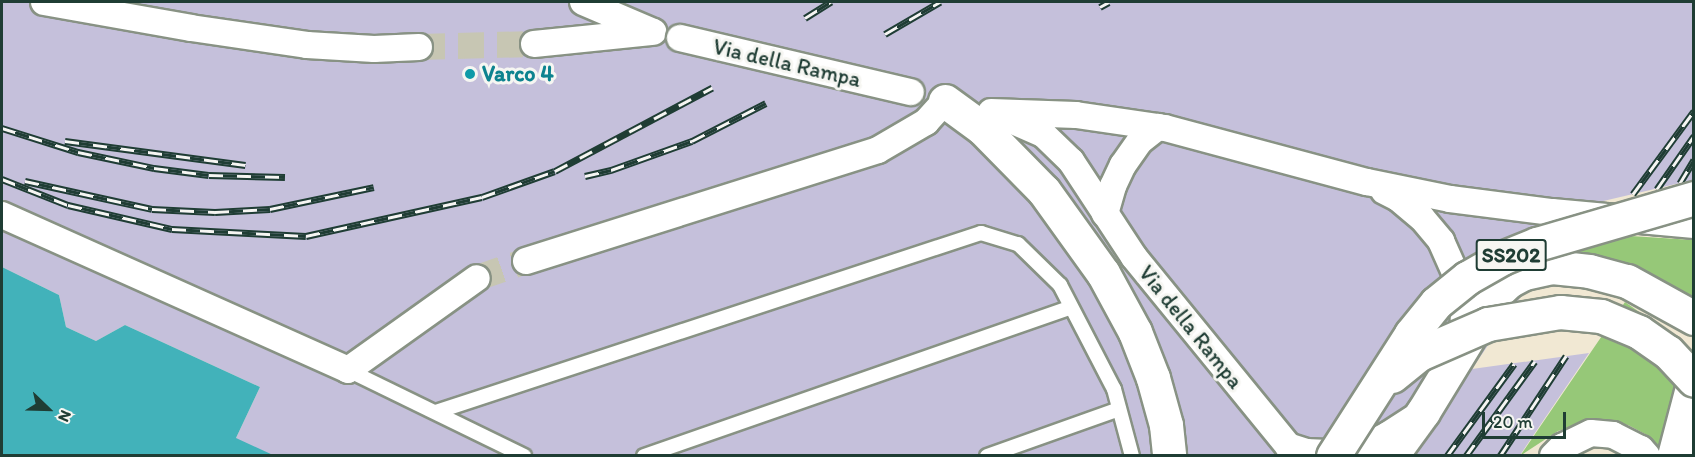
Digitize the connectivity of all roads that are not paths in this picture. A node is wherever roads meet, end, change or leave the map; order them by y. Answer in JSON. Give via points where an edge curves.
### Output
{"nodes":[{"id":1,"x":44,"y":2,"type":"edge"},
{"id":2,"x":583,"y":2,"type":"edge"},
{"id":3,"x":653,"y":32,"type":"junction"},
{"id":4,"x":534,"y":45,"type":"tunnel mouth"},
{"id":5,"x":419,"y":46,"type":"tunnel mouth"},
{"id":6,"x":945,"y":100,"type":"junction"},
{"id":7,"x":991,"y":112,"type":"junction"},
{"id":8,"x":1158,"y":127,"type":"junction"},
{"id":9,"x":1367,"y":182,"type":"junction"},
{"id":10,"x":1694,"y":198,"type":"edge"},
{"id":11,"x":1105,"y":214,"type":"junction"},
{"id":12,"x":2,"y":215,"type":"edge"},
{"id":13,"x":1694,"y":225,"type":"edge"},
{"id":14,"x":526,"y":261,"type":"tunnel mouth"},
{"id":15,"x":477,"y":278,"type":"tunnel mouth"},
{"id":16,"x":1071,"y":307,"type":"junction"},
{"id":17,"x":1694,"y":318,"type":"edge"},
{"id":18,"x":1463,"y":346,"type":"junction"},
{"id":19,"x":348,"y":370,"type":"junction"},
{"id":20,"x":1694,"y":380,"type":"edge"},
{"id":21,"x":1378,"y":386,"type":"junction"},
{"id":22,"x":1119,"y":409,"type":"junction"},
{"id":23,"x":436,"y":412,"type":"junction"},
{"id":24,"x":1423,"y":412,"type":"junction"},
{"id":25,"x":1285,"y":451,"type":"edge"},
{"id":26,"x":524,"y":456,"type":"edge"},
{"id":27,"x":644,"y":456,"type":"edge"},
{"id":28,"x":987,"y":456,"type":"edge"},
{"id":29,"x":1132,"y":456,"type":"edge"},
{"id":30,"x":1169,"y":456,"type":"edge"},
{"id":31,"x":1333,"y":456,"type":"edge"},
{"id":32,"x":1391,"y":456,"type":"edge"},
{"id":33,"x":1553,"y":456,"type":"edge"},
{"id":34,"x":1647,"y":456,"type":"edge"},
{"id":35,"x":1674,"y":456,"type":"edge"}],
"edges":[{"from":1,"to":5,"type":"street","via":[[307,45],[374,49]]},
{"from":2,"to":3,"type":"street","name":"Via della Rampa"},
{"from":3,"to":4,"type":"street","name":"Via della Rampa"},
{"from":3,"to":6,"type":"street","name":"Via della Rampa","bridge":true},
{"from":6,"to":7,"type":"street","name":"Via della Rampa"},
{"from":6,"to":14,"type":"street","via":[[926,122],[878,150]]},
{"from":6,"to":30,"type":"main road","via":[[982,128],[1044,191],[1104,273],[1135,332],[1161,407]]},
{"from":7,"to":8,"type":"street","name":"Via della Rampa","via":[[1076,115]]},
{"from":7,"to":11,"type":"street","name":"Via della Rampa","via":[[1042,134],[1071,161]]},
{"from":8,"to":9,"type":"street","name":"Via della Rampa"},
{"from":8,"to":11,"type":"street","via":[[1140,141],[1123,165]]},
{"from":9,"to":13,"type":"street","name":"Via della Rampa","via":[[1500,206]]},
{"from":9,"to":18,"type":"street","name":"Via della Rampa","via":[[1398,198],[1422,218],[1440,241],[1456,274],[1464,311]]},
{"from":10,"to":21,"type":"main road","number":"SS202","bridge":true,"via":[[1537,244],[1467,278],[1436,303]]},
{"from":11,"to":25,"type":"street","name":"Via della Rampa"},
{"from":12,"to":19,"type":"street"},
{"from":15,"to":19,"type":"street"},
{"from":16,"to":22,"type":"lane","via":[[1114,389]]},
{"from":16,"to":23,"type":"lane","via":[[1060,285],[1018,244],[981,233]]},
{"from":16,"to":27,"type":"lane"},
{"from":17,"to":18,"type":"main road","number":"SS202","via":[[1627,281],[1552,267],[1509,280],[1480,315]]},
{"from":18,"to":24,"type":"main road","number":"SS202"},
{"from":19,"to":23,"type":"lane"},
{"from":20,"to":21,"type":"main road","number":"SS202","bridge":true,"via":[[1668,352],[1639,332],[1601,316],[1560,312],[1488,324],[1453,338],[1419,354]]},
{"from":20,"to":35,"type":"main road"},
{"from":21,"to":31,"type":"main road","number":"SS202","bridge":true},
{"from":22,"to":28,"type":"lane"},
{"from":22,"to":29,"type":"lane"},
{"from":23,"to":26,"type":"lane"},
{"from":24,"to":25,"type":"street","name":"Via della Rampa","via":[[1351,454]]},
{"from":24,"to":32,"type":"main road","number":"SS202"},
{"from":33,"to":34,"type":"street","via":[[1562,447],[1591,433],[1613,435]]}]}
